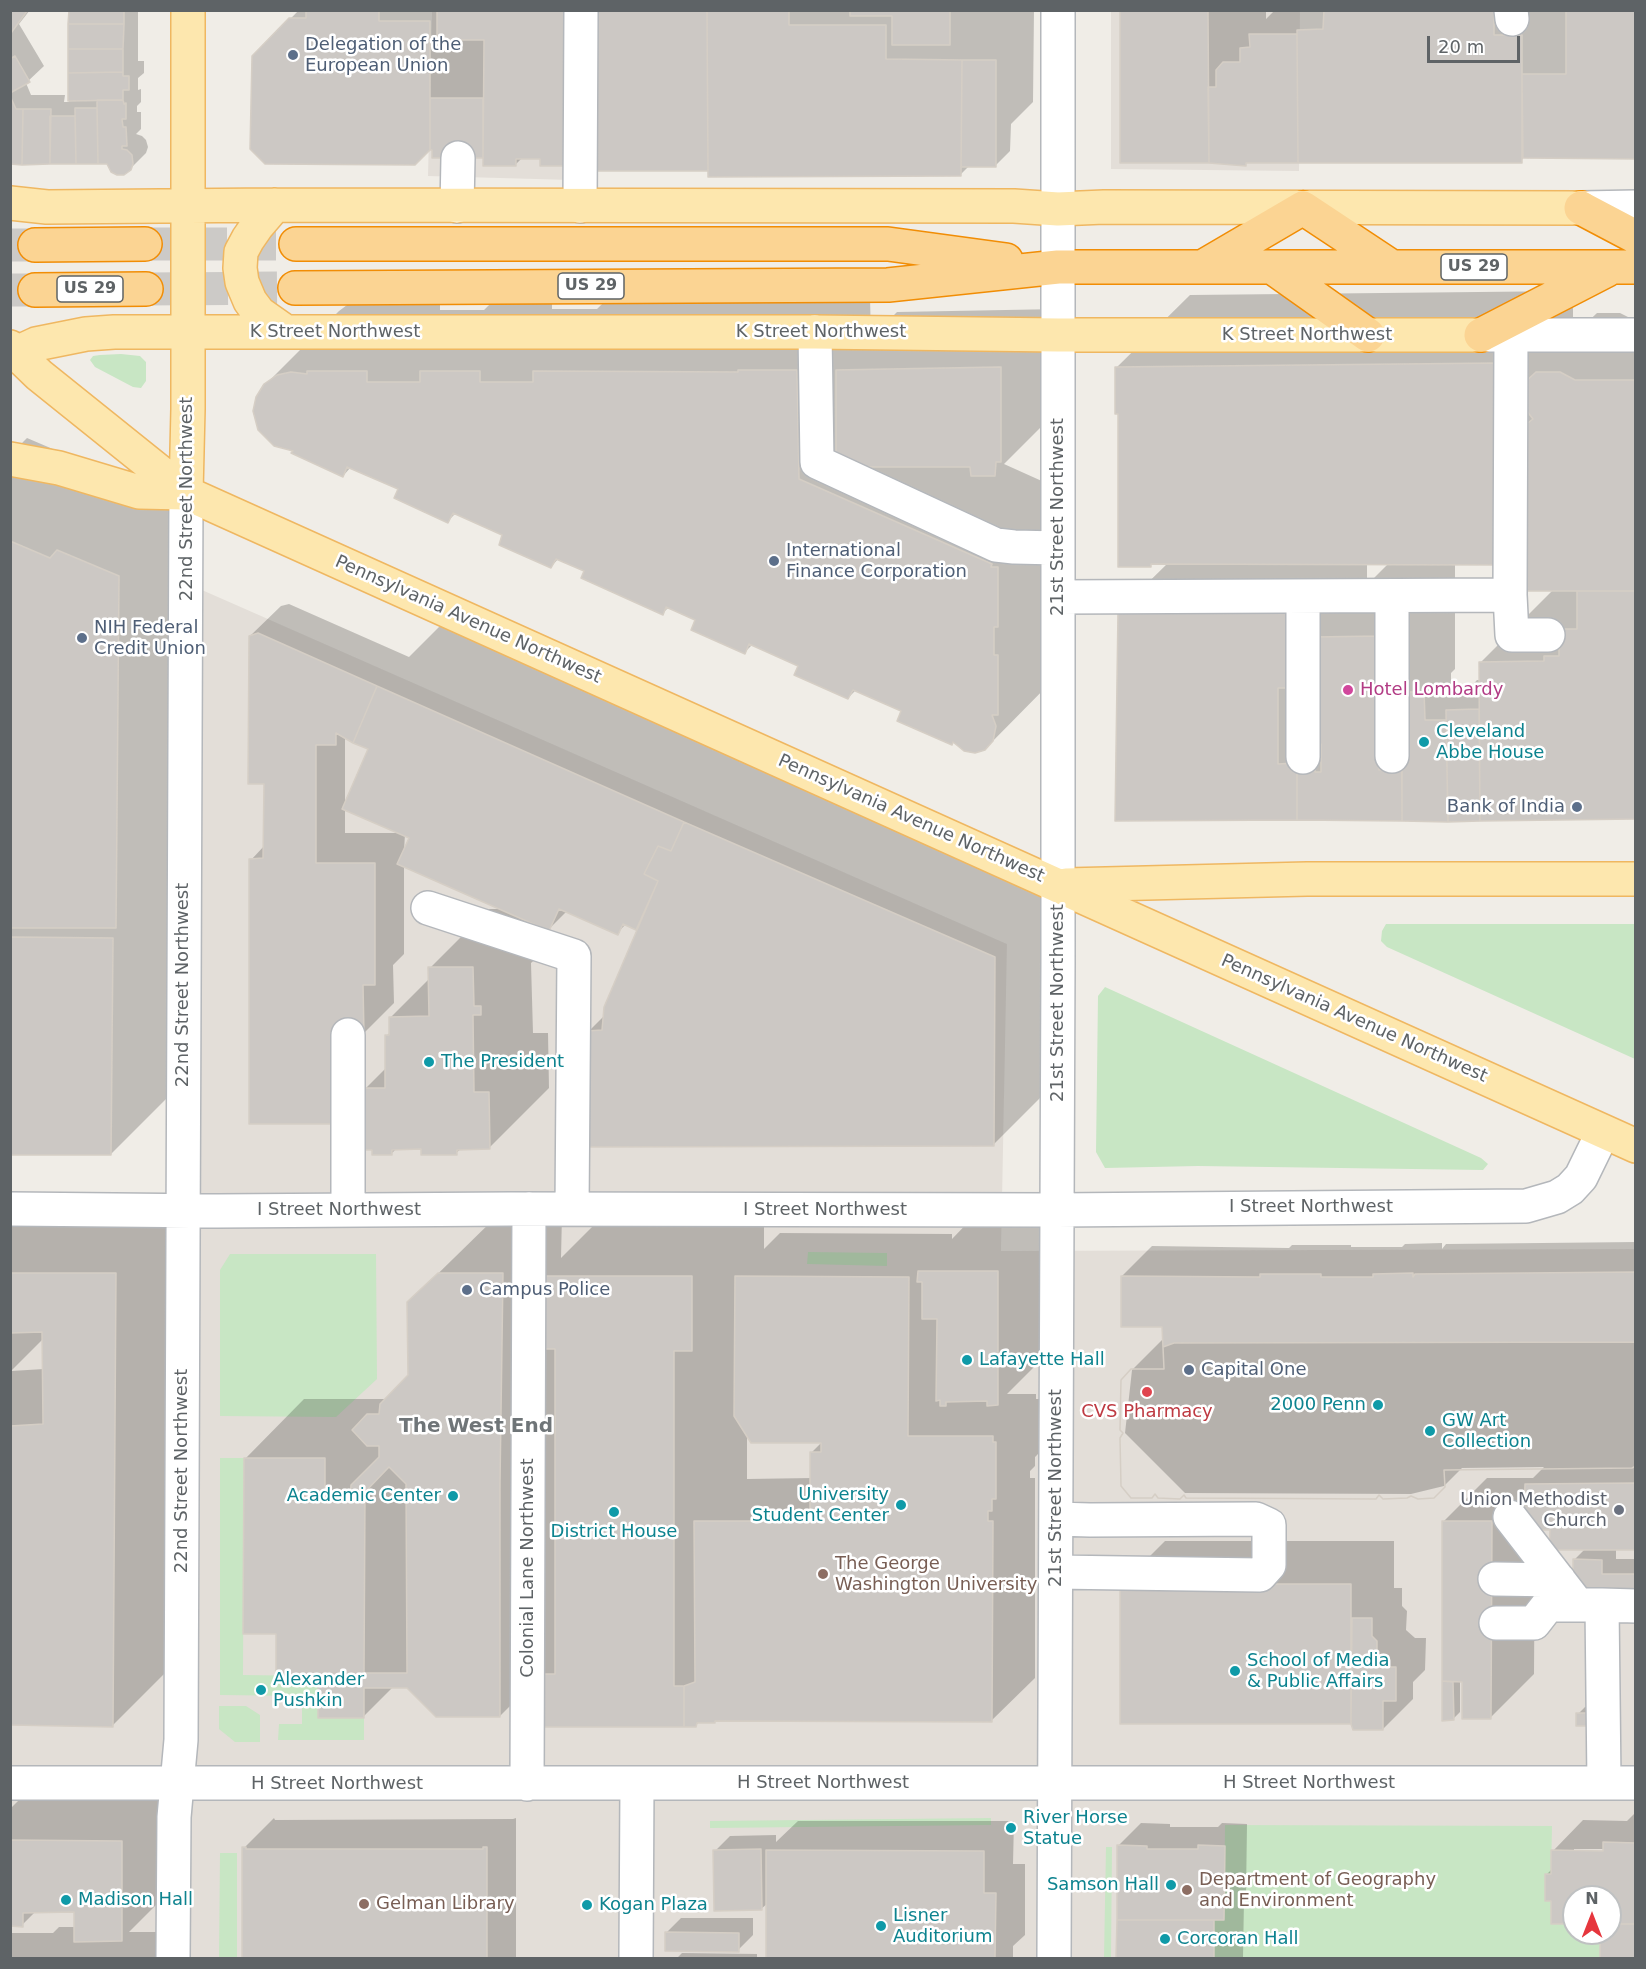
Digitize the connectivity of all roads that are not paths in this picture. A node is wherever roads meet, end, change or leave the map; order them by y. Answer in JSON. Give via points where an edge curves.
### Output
{"nodes":[{"id":1,"x":188,"y":10,"type":"edge"},
{"id":2,"x":581,"y":10,"type":"edge"},
{"id":3,"x":1058,"y":10,"type":"edge"},
{"id":4,"x":458,"y":158,"type":"dead end"},
{"id":5,"x":10,"y":203,"type":"edge"},
{"id":6,"x":187,"y":205,"type":"junction"},
{"id":7,"x":275,"y":205,"type":"junction"},
{"id":8,"x":457,"y":206,"type":"junction"},
{"id":9,"x":580,"y":206,"type":"junction"},
{"id":10,"x":1635,"y":207,"type":"edge"},
{"id":11,"x":1303,"y":208,"type":"junction"},
{"id":12,"x":1581,"y":208,"type":"junction"},
{"id":13,"x":1058,"y":209,"type":"junction"},
{"id":14,"x":1635,"y":237,"type":"edge"},
{"id":15,"x":145,"y":244,"type":"tunnel mouth"},
{"id":16,"x":296,"y":244,"type":"tunnel mouth"},
{"id":17,"x":35,"y":245,"type":"tunnel mouth"},
{"id":18,"x":1204,"y":266,"type":"junction"},
{"id":19,"x":1058,"y":267,"type":"junction"},
{"id":20,"x":1272,"y":267,"type":"junction"},
{"id":21,"x":1392,"y":267,"type":"junction"},
{"id":22,"x":1624,"y":267,"type":"edge"},
{"id":23,"x":295,"y":288,"type":"tunnel mouth"},
{"id":24,"x":146,"y":289,"type":"tunnel mouth"},
{"id":25,"x":35,"y":290,"type":"tunnel mouth"},
{"id":26,"x":187,"y":332,"type":"junction"},
{"id":27,"x":286,"y":332,"type":"junction"},
{"id":28,"x":815,"y":332,"type":"junction"},
{"id":29,"x":1058,"y":335,"type":"junction"},
{"id":30,"x":1368,"y":335,"type":"junction"},
{"id":31,"x":1635,"y":335,"type":"edge"},
{"id":32,"x":1496,"y":336,"type":"junction"},
{"id":33,"x":12,"y":352,"type":"edge"},
{"id":34,"x":10,"y":459,"type":"edge"},
{"id":35,"x":186,"y":493,"type":"junction"},
{"id":36,"x":1058,"y":548,"type":"junction"},
{"id":37,"x":1510,"y":595,"type":"junction"},
{"id":38,"x":1303,"y":596,"type":"junction"},
{"id":39,"x":1392,"y":596,"type":"junction"},
{"id":40,"x":1058,"y":597,"type":"junction"},
{"id":41,"x":1548,"y":635,"type":"dead end"},
{"id":42,"x":1392,"y":756,"type":"dead end"},
{"id":43,"x":1303,"y":757,"type":"dead end"},
{"id":44,"x":1635,"y":879,"type":"edge"},
{"id":45,"x":1058,"y":885,"type":"junction"},
{"id":46,"x":428,"y":908,"type":"dead end"},
{"id":47,"x":348,"y":1035,"type":"dead end"},
{"id":48,"x":1603,"y":1131,"type":"junction"},
{"id":49,"x":1635,"y":1146,"type":"edge"},
{"id":50,"x":10,"y":1209,"type":"edge"},
{"id":51,"x":520,"y":1209,"type":"junction"},
{"id":52,"x":572,"y":1209,"type":"junction"},
{"id":53,"x":182,"y":1210,"type":"junction"},
{"id":54,"x":348,"y":1210,"type":"junction"},
{"id":55,"x":1057,"y":1210,"type":"junction"},
{"id":56,"x":511,"y":1377,"type":"dead end"},
{"id":57,"x":1510,"y":1517,"type":"dead end"},
{"id":58,"x":1056,"y":1519,"type":"junction"},
{"id":59,"x":1056,"y":1572,"type":"junction"},
{"id":60,"x":1496,"y":1580,"type":"dead end"},
{"id":61,"x":1579,"y":1597,"type":"junction"},
{"id":62,"x":1635,"y":1606,"type":"edge"},
{"id":63,"x":1496,"y":1623,"type":"dead end"},
{"id":64,"x":10,"y":1783,"type":"edge"},
{"id":65,"x":638,"y":1783,"type":"junction"},
{"id":66,"x":1620,"y":1783,"type":"edge"},
{"id":67,"x":177,"y":1784,"type":"junction"},
{"id":68,"x":527,"y":1784,"type":"junction"},
{"id":69,"x":1055,"y":1784,"type":"junction"},
{"id":70,"x":173,"y":1959,"type":"edge"},
{"id":71,"x":636,"y":1959,"type":"edge"},
{"id":72,"x":1054,"y":1959,"type":"edge"}],
"edges":[{"from":1,"to":6,"type":"main road","name":"22nd Street Northwest"},
{"from":2,"to":9,"type":"street"},
{"from":3,"to":13,"type":"street","name":"21st Street Northwest"},
{"from":4,"to":8,"type":"street"},
{"from":5,"to":6,"type":"main road","via":[[47,207]]},
{"from":6,"to":7,"type":"main road"},
{"from":6,"to":26,"type":"main road","name":"22nd Street Northwest"},
{"from":7,"to":8,"type":"main road"},
{"from":7,"to":27,"type":"main road","via":[[248,239],[241,252],[240,268],[250,301],[259,313]]},
{"from":8,"to":9,"type":"main road"},
{"from":9,"to":13,"type":"main road"},
{"from":10,"to":12,"type":"street"},
{"from":11,"to":12,"type":"main road"},
{"from":11,"to":13,"type":"main road"},
{"from":11,"to":18,"type":"highway"},
{"from":11,"to":21,"type":"highway"},
{"from":12,"to":14,"type":"highway"},
{"from":13,"to":19,"type":"street","name":"21st Street Northwest"},
{"from":15,"to":17,"type":"highway"},
{"from":16,"to":19,"type":"highway","number":"US 29","via":[[888,244]]},
{"from":18,"to":19,"type":"highway","number":"US 29"},
{"from":18,"to":20,"type":"highway","number":"US 29"},
{"from":19,"to":23,"type":"highway","number":"US 29","via":[[888,285]]},
{"from":19,"to":29,"type":"street","name":"21st Street Northwest"},
{"from":20,"to":21,"type":"highway","number":"US 29"},
{"from":20,"to":30,"type":"highway"},
{"from":21,"to":22,"type":"highway","number":"US 29"},
{"from":22,"to":32,"type":"highway"},
{"from":24,"to":25,"type":"highway","number":"US 29"},
{"from":26,"to":27,"type":"main road","name":"K Street Northwest"},
{"from":26,"to":33,"type":"main road","name":"K Street Northwest","via":[[86,334]]},
{"from":26,"to":35,"type":"main road","name":"22nd Street Northwest"},
{"from":27,"to":28,"type":"main road","name":"K Street Northwest"},
{"from":28,"to":29,"type":"main road","name":"K Street Northwest"},
{"from":28,"to":36,"type":"street","via":[[817,462],[996,545]]},
{"from":29,"to":30,"type":"main road","name":"K Street Northwest"},
{"from":29,"to":36,"type":"street","name":"21st Street Northwest"},
{"from":30,"to":32,"type":"main road","name":"K Street Northwest"},
{"from":31,"to":32,"type":"street","name":"K Street Northwest"},
{"from":32,"to":37,"type":"street"},
{"from":33,"to":35,"type":"main road","name":"Pennsylvania Avenue Northwest"},
{"from":34,"to":35,"type":"main road","name":"Pennsylvania Avenue Northwest","via":[[59,468],[139,492]]},
{"from":35,"to":45,"type":"main road","name":"Pennsylvania Avenue Northwest"},
{"from":35,"to":53,"type":"street","name":"22nd Street Northwest"},
{"from":36,"to":40,"type":"street","name":"21st Street Northwest"},
{"from":37,"to":39,"type":"street"},
{"from":37,"to":41,"type":"street","via":[[1512,635]]},
{"from":38,"to":39,"type":"street"},
{"from":38,"to":40,"type":"street"},
{"from":38,"to":43,"type":"street"},
{"from":39,"to":42,"type":"street"},
{"from":40,"to":45,"type":"street","name":"21st Street Northwest"},
{"from":44,"to":45,"type":"main road","via":[[1307,879]]},
{"from":45,"to":48,"type":"main road","name":"Pennsylvania Avenue Northwest"},
{"from":45,"to":55,"type":"street","name":"21st Street Northwest"},
{"from":46,"to":52,"type":"street","via":[[574,956]]},
{"from":47,"to":54,"type":"street"},
{"from":48,"to":49,"type":"main road","name":"Pennsylvania Avenue Northwest"},
{"from":48,"to":55,"type":"street","name":"I Street Northwest","via":[[1581,1177],[1570,1189],[1526,1206]]},
{"from":50,"to":53,"type":"street","name":"I Street Northwest"},
{"from":51,"to":52,"type":"street","name":"I Street Northwest"},
{"from":51,"to":54,"type":"street","name":"I Street Northwest"},
{"from":51,"to":56,"type":"street"},
{"from":51,"to":68,"type":"street","name":"Colonial Lane Northwest"},
{"from":52,"to":55,"type":"street","name":"I Street Northwest"},
{"from":53,"to":54,"type":"street","name":"I Street Northwest"},
{"from":53,"to":67,"type":"street","name":"22nd Street Northwest","via":[[181,1728]]},
{"from":55,"to":58,"type":"street","name":"21st Street Northwest"},
{"from":57,"to":61,"type":"street"},
{"from":58,"to":59,"type":"street","name":"21st Street Northwest"},
{"from":58,"to":59,"type":"street","via":[[1256,1519],[1269,1525],[1269,1564],[1260,1575]]},
{"from":59,"to":69,"type":"street","name":"21st Street Northwest"},
{"from":60,"to":61,"type":"street"},
{"from":61,"to":62,"type":"street"},
{"from":61,"to":63,"type":"street","via":[[1548,1605],[1534,1623]]},
{"from":61,"to":66,"type":"street"},
{"from":64,"to":67,"type":"street","name":"H Street Northwest"},
{"from":65,"to":68,"type":"street","name":"H Street Northwest"},
{"from":65,"to":69,"type":"street","name":"H Street Northwest"},
{"from":65,"to":71,"type":"street"},
{"from":66,"to":69,"type":"street","name":"H Street Northwest"},
{"from":67,"to":68,"type":"street","name":"H Street Northwest"},
{"from":67,"to":70,"type":"street","name":"22nd Street Northwest"},
{"from":69,"to":72,"type":"street","name":"21st Street Northwest"}]}
